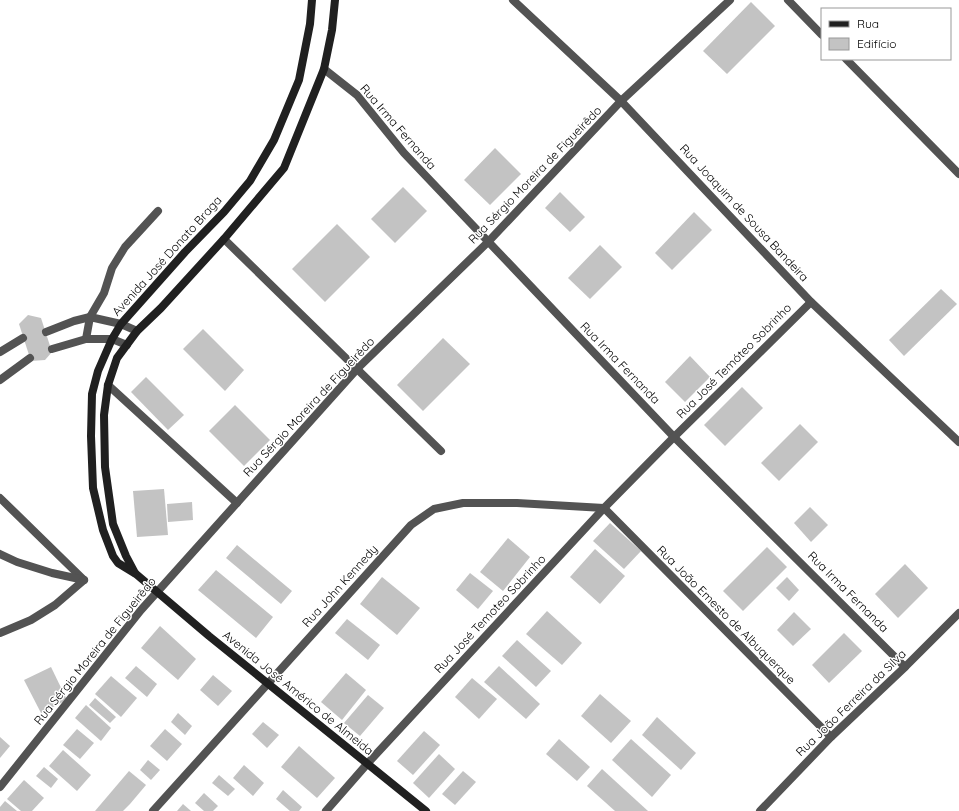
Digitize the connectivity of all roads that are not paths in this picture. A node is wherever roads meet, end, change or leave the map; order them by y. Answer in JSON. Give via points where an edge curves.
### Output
{"nodes":[{"id":1,"x":312,"y":0,"type":"edge"},
{"id":2,"x":335,"y":0,"type":"edge"},
{"id":3,"x":513,"y":0,"type":"edge"},
{"id":4,"x":730,"y":0,"type":"edge"},
{"id":5,"x":788,"y":0,"type":"edge"},
{"id":6,"x":821,"y":34,"type":"edge"},
{"id":7,"x":847,"y":60,"type":"edge"},
{"id":8,"x":324,"y":69,"type":"junction"},
{"id":9,"x":621,"y":101,"type":"junction"},
{"id":10,"x":959,"y":174,"type":"edge"},
{"id":11,"x":158,"y":211,"type":"dead end"},
{"id":12,"x":224,"y":239,"type":"junction"},
{"id":13,"x":488,"y":242,"type":"junction"},
{"id":14,"x":811,"y":302,"type":"junction"},
{"id":15,"x":90,"y":318,"type":"junction"},
{"id":16,"x":121,"y":324,"type":"junction"},
{"id":17,"x":137,"y":331,"type":"junction"},
{"id":18,"x":46,"y":332,"type":"dead end"},
{"id":19,"x":23,"y":338,"type":"dead end"},
{"id":20,"x":112,"y":338,"type":"junction"},
{"id":21,"x":86,"y":339,"type":"junction"},
{"id":22,"x":127,"y":345,"type":"junction"},
{"id":23,"x":52,"y":349,"type":"dead end"},
{"id":24,"x":0,"y":352,"type":"edge"},
{"id":25,"x":30,"y":358,"type":"dead end"},
{"id":26,"x":357,"y":369,"type":"junction"},
{"id":27,"x":0,"y":380,"type":"edge"},
{"id":28,"x":108,"y":385,"type":"junction"},
{"id":29,"x":674,"y":437,"type":"junction"},
{"id":30,"x":959,"y":442,"type":"edge"},
{"id":31,"x":441,"y":451,"type":"dead end"},
{"id":32,"x":0,"y":498,"type":"edge"},
{"id":33,"x":237,"y":503,"type":"junction"},
{"id":34,"x":604,"y":508,"type":"junction"},
{"id":35,"x":0,"y":554,"type":"edge"},
{"id":36,"x":136,"y":574,"type":"junction"},
{"id":37,"x":84,"y":580,"type":"junction"},
{"id":38,"x":157,"y":592,"type":"junction"},
{"id":39,"x":959,"y":613,"type":"edge"},
{"id":40,"x":0,"y":633,"type":"edge"},
{"id":41,"x":905,"y":666,"type":"junction"},
{"id":42,"x":269,"y":683,"type":"junction"},
{"id":43,"x":831,"y":738,"type":"junction"},
{"id":44,"x":367,"y":764,"type":"junction"},
{"id":45,"x":0,"y":787,"type":"edge"},
{"id":46,"x":153,"y":811,"type":"edge"},
{"id":47,"x":326,"y":811,"type":"edge"},
{"id":48,"x":426,"y":811,"type":"edge"},
{"id":49,"x":760,"y":811,"type":"edge"}],
"edges":[{"from":1,"to":16,"type":"main road","name":"Avenida José Donato Braga","via":[[299,80],[274,140],[250,181]]},
{"from":2,"to":8,"type":"main road","name":"Avenida José Donato Braga"},
{"from":3,"to":9,"type":"street","name":"Rua Joaquim de Sousa Bandeira"},
{"from":4,"to":9,"type":"street","name":"Rua Sérgio Moreira de Figueirêdo"},
{"from":5,"to":6,"type":"street"},
{"from":7,"to":10,"type":"street"},
{"from":8,"to":12,"type":"main road","name":"Avenida José Donato Braga","via":[[284,168]]},
{"from":8,"to":13,"type":"street","name":"Rua Irma Fernanda","via":[[357,95],[404,154]]},
{"from":9,"to":13,"type":"street","name":"Rua Sérgio Moreira de Figueirêdo"},
{"from":9,"to":14,"type":"street","name":"Rua Joaquim de Sousa Bandeira"},
{"from":11,"to":15,"type":"street","via":[[125,248],[112,268],[104,293]]},
{"from":12,"to":17,"type":"main road","name":"Avenida José Donato Braga"},
{"from":12,"to":26,"type":"street"},
{"from":13,"to":26,"type":"street","name":"Rua Sérgio Moreira de Figueirêdo"},
{"from":13,"to":29,"type":"street","name":"Rua Irma Fernanda"},
{"from":14,"to":29,"type":"street","name":"Rua José Temóteo Sobrinho"},
{"from":14,"to":30,"type":"street","name":"Rua Joaquim de Sousa Bandeira"},
{"from":15,"to":16,"type":"street"},
{"from":15,"to":18,"type":"street"},
{"from":15,"to":21,"type":"street"},
{"from":16,"to":17,"type":"street"},
{"from":16,"to":20,"type":"main road","name":"Avenida José Donato Braga"},
{"from":17,"to":22,"type":"main road","name":"Avenida José Donato Braga"},
{"from":19,"to":24,"type":"street"},
{"from":20,"to":21,"type":"street"},
{"from":20,"to":22,"type":"street"},
{"from":20,"to":36,"type":"main road","name":"Avenida José Donato Braga","via":[[98,371],[92,394],[93,488],[103,530],[113,556],[118,563]]},
{"from":21,"to":23,"type":"street"},
{"from":22,"to":28,"type":"main road","name":"Avenida José Donato Braga","via":[[117,358]]},
{"from":25,"to":27,"type":"street"},
{"from":26,"to":31,"type":"street"},
{"from":26,"to":33,"type":"street","name":"Rua Sérgio Moreira de Figueirêdo"},
{"from":28,"to":33,"type":"street"},
{"from":28,"to":36,"type":"main road","name":"Avenida José Donato Braga","via":[[104,415],[105,467],[113,524]]},
{"from":29,"to":34,"type":"street","name":"Rua José Temoteo Sobrinho"},
{"from":29,"to":41,"type":"street","name":"Rua Irma Fernanda"},
{"from":32,"to":37,"type":"street"},
{"from":33,"to":38,"type":"street","name":"Rua Sérgio Moreira de Figueirêdo"},
{"from":34,"to":42,"type":"street","name":"Rua John Kennedy","via":[[463,503],[434,508],[411,525]]},
{"from":34,"to":43,"type":"street","name":"Rua João Emesto de Albuquerque"},
{"from":34,"to":44,"type":"street","name":"Rua José Temoteo Sobrinho"},
{"from":35,"to":37,"type":"street","via":[[52,573]]},
{"from":36,"to":38,"type":"main road","name":"Avenida José Donato Braga"},
{"from":37,"to":40,"type":"street","via":[[55,605],[31,620]]},
{"from":38,"to":42,"type":"main road","name":"Avenida José Américo de Almeida"},
{"from":38,"to":45,"type":"street","name":"Rua Sérgio Moreira de Figueirêdo"},
{"from":39,"to":41,"type":"street","name":"Rua João Ferreira da Silva"},
{"from":41,"to":43,"type":"street","name":"Rua João Ferreira da Silva"},
{"from":42,"to":44,"type":"main road","name":"Avenida José Américo de Almeida"},
{"from":42,"to":46,"type":"street","name":"Rua John Kennedy"},
{"from":43,"to":49,"type":"street","name":"Rua João Ferreira da Silva"},
{"from":44,"to":47,"type":"street","name":"Rua José Temoteo Sobrinho"},
{"from":44,"to":48,"type":"main road","name":"Avenida José Américo de Almeida"}]}
